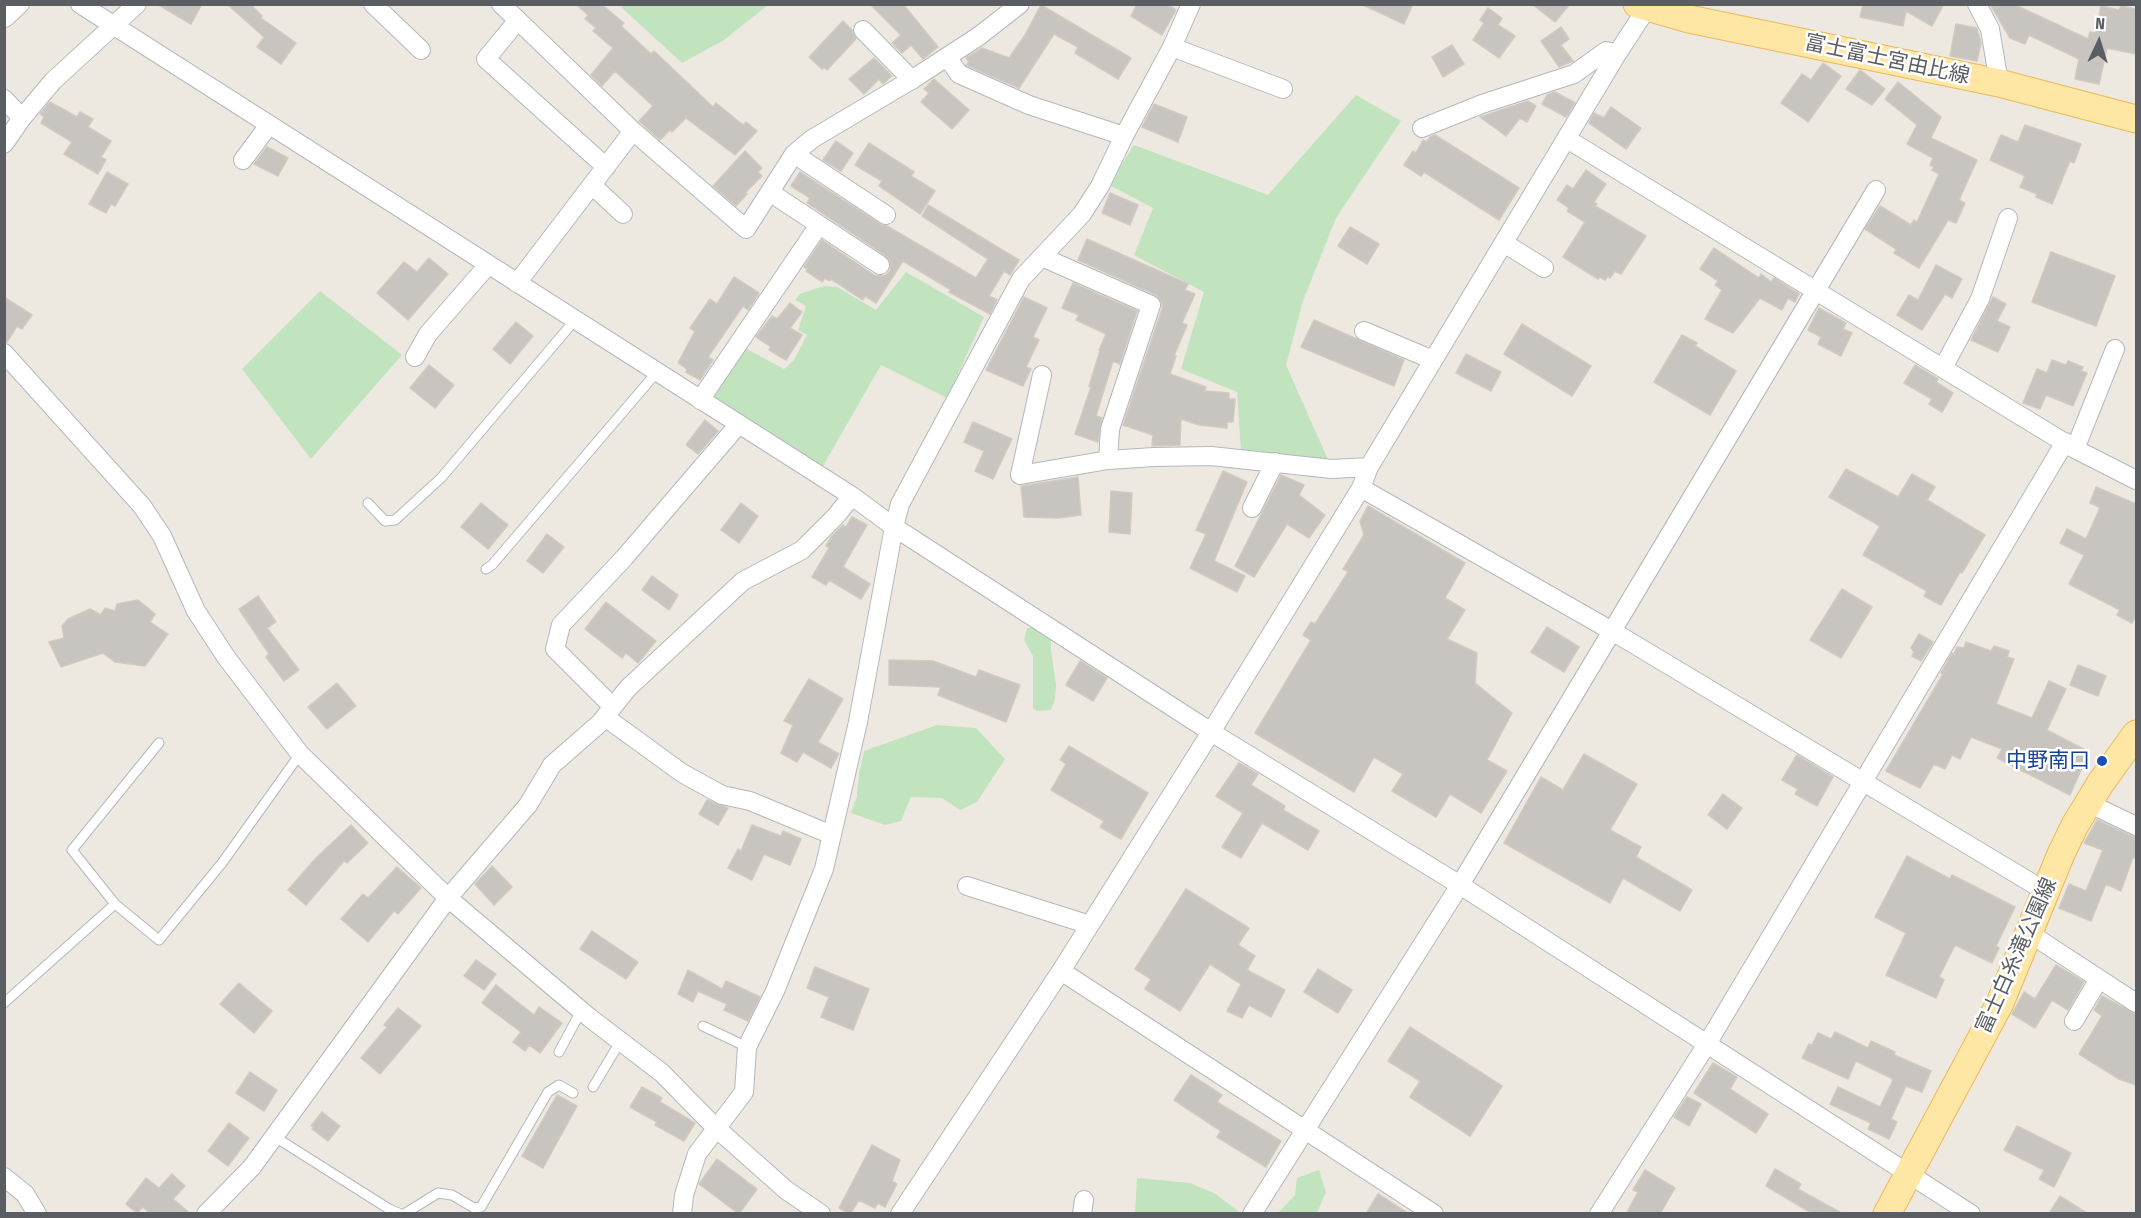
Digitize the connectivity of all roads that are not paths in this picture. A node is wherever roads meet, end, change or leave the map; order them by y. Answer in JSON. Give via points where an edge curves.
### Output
{"nodes":[{"id":1,"x":20,"y":4,"type":"edge"},
{"id":2,"x":80,"y":4,"type":"edge"},
{"id":3,"x":137,"y":4,"type":"edge"},
{"id":4,"x":373,"y":4,"type":"edge"},
{"id":5,"x":501,"y":4,"type":"edge"},
{"id":6,"x":1020,"y":4,"type":"edge"},
{"id":7,"x":1191,"y":4,"type":"edge"},
{"id":8,"x":1977,"y":4,"type":"edge"},
{"id":9,"x":1642,"y":7,"type":"edge"},
{"id":10,"x":5,"y":18,"type":"edge"},
{"id":11,"x":518,"y":20,"type":"junction"},
{"id":12,"x":112,"y":26,"type":"junction"},
{"id":13,"x":863,"y":30,"type":"dead end"},
{"id":14,"x":1172,"y":47,"type":"junction"},
{"id":15,"x":421,"y":50,"type":"dead end"},
{"id":16,"x":1617,"y":54,"type":"junction"},
{"id":17,"x":947,"y":57,"type":"junction"},
{"id":18,"x":912,"y":80,"type":"junction"},
{"id":19,"x":1999,"y":83,"type":"junction"},
{"id":20,"x":1283,"y":89,"type":"dead end"},
{"id":21,"x":4,"y":99,"type":"edge"},
{"id":22,"x":22,"y":118,"type":"junction"},
{"id":23,"x":2136,"y":119,"type":"edge"},
{"id":24,"x":269,"y":125,"type":"junction"},
{"id":25,"x":1422,"y":128,"type":"dead end"},
{"id":26,"x":633,"y":131,"type":"junction"},
{"id":27,"x":1124,"y":136,"type":"junction"},
{"id":28,"x":1567,"y":139,"type":"junction"},
{"id":29,"x":4,"y":144,"type":"edge"},
{"id":30,"x":794,"y":154,"type":"junction"},
{"id":31,"x":243,"y":160,"type":"dead end"},
{"id":32,"x":606,"y":167,"type":"junction"},
{"id":33,"x":591,"y":185,"type":"junction"},
{"id":34,"x":1876,"y":190,"type":"dead end"},
{"id":35,"x":771,"y":192,"type":"junction"},
{"id":36,"x":623,"y":214,"type":"dead end"},
{"id":37,"x":886,"y":215,"type":"dead end"},
{"id":38,"x":2008,"y":218,"type":"dead end"},
{"id":39,"x":819,"y":225,"type":"junction"},
{"id":40,"x":1504,"y":243,"type":"junction"},
{"id":41,"x":1042,"y":257,"type":"junction"},
{"id":42,"x":488,"y":265,"type":"junction"},
{"id":43,"x":880,"y":265,"type":"dead end"},
{"id":44,"x":1544,"y":268,"type":"dead end"},
{"id":45,"x":517,"y":283,"type":"junction"},
{"id":46,"x":1817,"y":291,"type":"junction"},
{"id":47,"x":575,"y":320,"type":"junction"},
{"id":48,"x":1364,"y":331,"type":"dead end"},
{"id":49,"x":2115,"y":349,"type":"dead end"},
{"id":50,"x":4,"y":353,"type":"edge"},
{"id":51,"x":416,"y":357,"type":"dead end"},
{"id":52,"x":1433,"y":360,"type":"junction"},
{"id":53,"x":1943,"y":368,"type":"junction"},
{"id":54,"x":657,"y":372,"type":"junction"},
{"id":55,"x":1042,"y":375,"type":"dead end"},
{"id":56,"x":700,"y":400,"type":"junction"},
{"id":57,"x":739,"y":424,"type":"junction"},
{"id":58,"x":2070,"y":446,"type":"junction"},
{"id":59,"x":1108,"y":460,"type":"junction"},
{"id":60,"x":1275,"y":462,"type":"junction"},
{"id":61,"x":1369,"y":466,"type":"junction"},
{"id":62,"x":2136,"y":480,"type":"edge"},
{"id":63,"x":1361,"y":488,"type":"junction"},
{"id":64,"x":852,"y":496,"type":"junction"},
{"id":65,"x":368,"y":503,"type":"dead end"},
{"id":66,"x":1252,"y":508,"type":"dead end"},
{"id":67,"x":894,"y":527,"type":"junction"},
{"id":68,"x":486,"y":569,"type":"dead end"},
{"id":69,"x":1611,"y":631,"type":"junction"},
{"id":70,"x":609,"y":712,"type":"junction"},
{"id":71,"x":1211,"y":732,"type":"junction"},
{"id":72,"x":2136,"y":734,"type":"edge"},
{"id":73,"x":159,"y":743,"type":"dead end"},
{"id":74,"x":300,"y":754,"type":"junction"},
{"id":75,"x":1864,"y":783,"type":"junction"},
{"id":76,"x":2088,"y":803,"type":"junction"},
{"id":77,"x":2136,"y":826,"type":"edge"},
{"id":78,"x":832,"y":835,"type":"junction"},
{"id":79,"x":1460,"y":885,"type":"junction"},
{"id":80,"x":967,"y":886,"type":"dead end"},
{"id":81,"x":2045,"y":891,"type":"junction"},
{"id":82,"x":448,"y":898,"type":"junction"},
{"id":83,"x":115,"y":904,"type":"junction"},
{"id":84,"x":1090,"y":925,"type":"junction"},
{"id":85,"x":2029,"y":933,"type":"junction"},
{"id":86,"x":1061,"y":971,"type":"junction"},
{"id":87,"x":2099,"y":979,"type":"junction"},
{"id":88,"x":4,"y":1003,"type":"edge"},
{"id":89,"x":2136,"y":1003,"type":"edge"},
{"id":90,"x":581,"y":1011,"type":"junction"},
{"id":91,"x":2074,"y":1021,"type":"dead end"},
{"id":92,"x":703,"y":1026,"type":"dead end"},
{"id":93,"x":620,"y":1042,"type":"junction"},
{"id":94,"x":1707,"y":1044,"type":"junction"},
{"id":95,"x":747,"y":1047,"type":"junction"},
{"id":96,"x":559,"y":1052,"type":"dead end"},
{"id":97,"x":594,"y":1087,"type":"dead end"},
{"id":98,"x":573,"y":1093,"type":"dead end"},
{"id":99,"x":716,"y":1127,"type":"junction"},
{"id":100,"x":1304,"y":1130,"type":"junction"},
{"id":101,"x":275,"y":1137,"type":"junction"},
{"id":102,"x":1908,"y":1173,"type":"junction"},
{"id":103,"x":4,"y":1177,"type":"edge"},
{"id":104,"x":37,"y":1214,"type":"edge"},
{"id":105,"x":206,"y":1214,"type":"edge"},
{"id":106,"x":402,"y":1214,"type":"edge"},
{"id":107,"x":682,"y":1214,"type":"edge"},
{"id":108,"x":821,"y":1214,"type":"edge"},
{"id":109,"x":900,"y":1214,"type":"edge"},
{"id":110,"x":1252,"y":1214,"type":"edge"},
{"id":111,"x":1434,"y":1214,"type":"edge"},
{"id":112,"x":1599,"y":1214,"type":"edge"},
{"id":113,"x":1887,"y":1214,"type":"edge"},
{"id":114,"x":1971,"y":1214,"type":"edge"}],
"edges":[{"from":1,"to":10,"type":"street"},
{"from":2,"to":12,"type":"street"},
{"from":3,"to":12,"type":"street"},
{"from":4,"to":15,"type":"street"},
{"from":5,"to":11,"type":"street"},
{"from":6,"to":17,"type":"street"},
{"from":7,"to":14,"type":"street"},
{"from":8,"to":19,"type":"street","via":[[1990,29]]},
{"from":9,"to":16,"type":"street"},
{"from":9,"to":19,"type":"main road","name":"富士富士宮由比線"},
{"from":11,"to":26,"type":"street"},
{"from":11,"to":32,"type":"street","via":[[486,59]]},
{"from":12,"to":22,"type":"street","via":[[53,81]]},
{"from":12,"to":24,"type":"street"},
{"from":13,"to":18,"type":"street"},
{"from":14,"to":20,"type":"street"},
{"from":14,"to":27,"type":"street"},
{"from":16,"to":25,"type":"street","via":[[1605,51],[1574,74]]},
{"from":16,"to":28,"type":"street"},
{"from":17,"to":18,"type":"street"},
{"from":17,"to":27,"type":"street","via":[[959,74],[1029,105]]},
{"from":18,"to":30,"type":"street","via":[[812,139]]},
{"from":19,"to":23,"type":"main road","name":"富士富士宮由比線"},
{"from":21,"to":22,"type":"street"},
{"from":22,"to":29,"type":"street"},
{"from":24,"to":31,"type":"street"},
{"from":24,"to":42,"type":"street"},
{"from":26,"to":32,"type":"street"},
{"from":26,"to":35,"type":"street","via":[[746,230]]},
{"from":27,"to":41,"type":"street","via":[[1082,214]]},
{"from":28,"to":40,"type":"street"},
{"from":28,"to":46,"type":"street"},
{"from":30,"to":35,"type":"street"},
{"from":30,"to":37,"type":"street"},
{"from":32,"to":33,"type":"street"},
{"from":33,"to":36,"type":"street"},
{"from":33,"to":45,"type":"street"},
{"from":34,"to":46,"type":"street"},
{"from":35,"to":39,"type":"street"},
{"from":38,"to":53,"type":"street","via":[[1980,299]]},
{"from":39,"to":43,"type":"street"},
{"from":39,"to":56,"type":"street"},
{"from":40,"to":44,"type":"street"},
{"from":40,"to":52,"type":"street"},
{"from":41,"to":59,"type":"street","via":[[1151,305],[1110,429]]},
{"from":41,"to":67,"type":"street","via":[[1021,279],[900,504]]},
{"from":42,"to":45,"type":"street"},
{"from":42,"to":51,"type":"street","via":[[428,334]]},
{"from":45,"to":47,"type":"street"},
{"from":46,"to":53,"type":"street"},
{"from":46,"to":69,"type":"street"},
{"from":47,"to":54,"type":"street"},
{"from":47,"to":65,"type":"lane","via":[[441,478],[395,520],[385,520]]},
{"from":48,"to":52,"type":"street"},
{"from":49,"to":58,"type":"street"},
{"from":50,"to":74,"type":"street","via":[[142,506],[162,536],[196,611]]},
{"from":52,"to":61,"type":"street"},
{"from":53,"to":58,"type":"street"},
{"from":54,"to":56,"type":"street"},
{"from":54,"to":68,"type":"lane"},
{"from":55,"to":59,"type":"street","via":[[1020,475]]},
{"from":56,"to":57,"type":"street"},
{"from":57,"to":64,"type":"street"},
{"from":57,"to":70,"type":"street","via":[[561,626],[555,648]]},
{"from":58,"to":62,"type":"street"},
{"from":58,"to":75,"type":"street"},
{"from":59,"to":60,"type":"street","via":[[1210,456]]},
{"from":60,"to":61,"type":"street","via":[[1332,469]]},
{"from":60,"to":66,"type":"street"},
{"from":61,"to":63,"type":"street"},
{"from":63,"to":69,"type":"street"},
{"from":63,"to":71,"type":"street"},
{"from":64,"to":67,"type":"street"},
{"from":64,"to":70,"type":"street","via":[[802,550],[743,581],[628,688]]},
{"from":67,"to":71,"type":"street"},
{"from":67,"to":78,"type":"street","via":[[858,722]]},
{"from":69,"to":75,"type":"street"},
{"from":69,"to":79,"type":"street"},
{"from":70,"to":78,"type":"street","via":[[682,772],[722,795],[750,801]]},
{"from":70,"to":82,"type":"street","via":[[552,765],[528,805]]},
{"from":71,"to":79,"type":"street"},
{"from":71,"to":84,"type":"street"},
{"from":72,"to":76,"type":"main road","name":"富士白糸滝公園線"},
{"from":73,"to":83,"type":"lane","via":[[72,850]]},
{"from":74,"to":82,"type":"street"},
{"from":74,"to":83,"type":"lane","via":[[222,863],[159,940]]},
{"from":75,"to":81,"type":"street"},
{"from":75,"to":94,"type":"street"},
{"from":76,"to":77,"type":"street"},
{"from":76,"to":81,"type":"main road","name":"富士白糸滝公園線"},
{"from":78,"to":95,"type":"street","via":[[824,869],[775,991]]},
{"from":79,"to":94,"type":"street"},
{"from":79,"to":100,"type":"street"},
{"from":80,"to":84,"type":"street"},
{"from":81,"to":85,"type":"main road","name":"富士白糸滝公園線"},
{"from":82,"to":90,"type":"street"},
{"from":82,"to":101,"type":"street"},
{"from":83,"to":88,"type":"lane"},
{"from":84,"to":86,"type":"street"},
{"from":85,"to":87,"type":"street"},
{"from":85,"to":102,"type":"main road","name":"富士白糸滝公園線","via":[[2000,1003]]},
{"from":86,"to":100,"type":"street"},
{"from":86,"to":109,"type":"street"},
{"from":87,"to":89,"type":"street"},
{"from":87,"to":91,"type":"street"},
{"from":90,"to":93,"type":"street"},
{"from":90,"to":96,"type":"lane"},
{"from":92,"to":95,"type":"lane"},
{"from":93,"to":97,"type":"lane"},
{"from":93,"to":99,"type":"street","via":[[662,1073]]},
{"from":94,"to":102,"type":"street"},
{"from":94,"to":112,"type":"street"},
{"from":95,"to":99,"type":"street","via":[[744,1092]]},
{"from":98,"to":106,"type":"lane","via":[[559,1084],[548,1092],[481,1207],[474,1208],[452,1195],[438,1193]]},
{"from":99,"to":107,"type":"street","via":[[697,1154]]},
{"from":99,"to":108,"type":"street","via":[[786,1190]]},
{"from":100,"to":110,"type":"street"},
{"from":100,"to":111,"type":"street"},
{"from":101,"to":105,"type":"street"},
{"from":101,"to":106,"type":"lane"},
{"from":102,"to":113,"type":"main road","name":"富士白糸滝公園線"},
{"from":102,"to":114,"type":"street"},
{"from":103,"to":104,"type":"street","via":[[25,1194]]}]}
